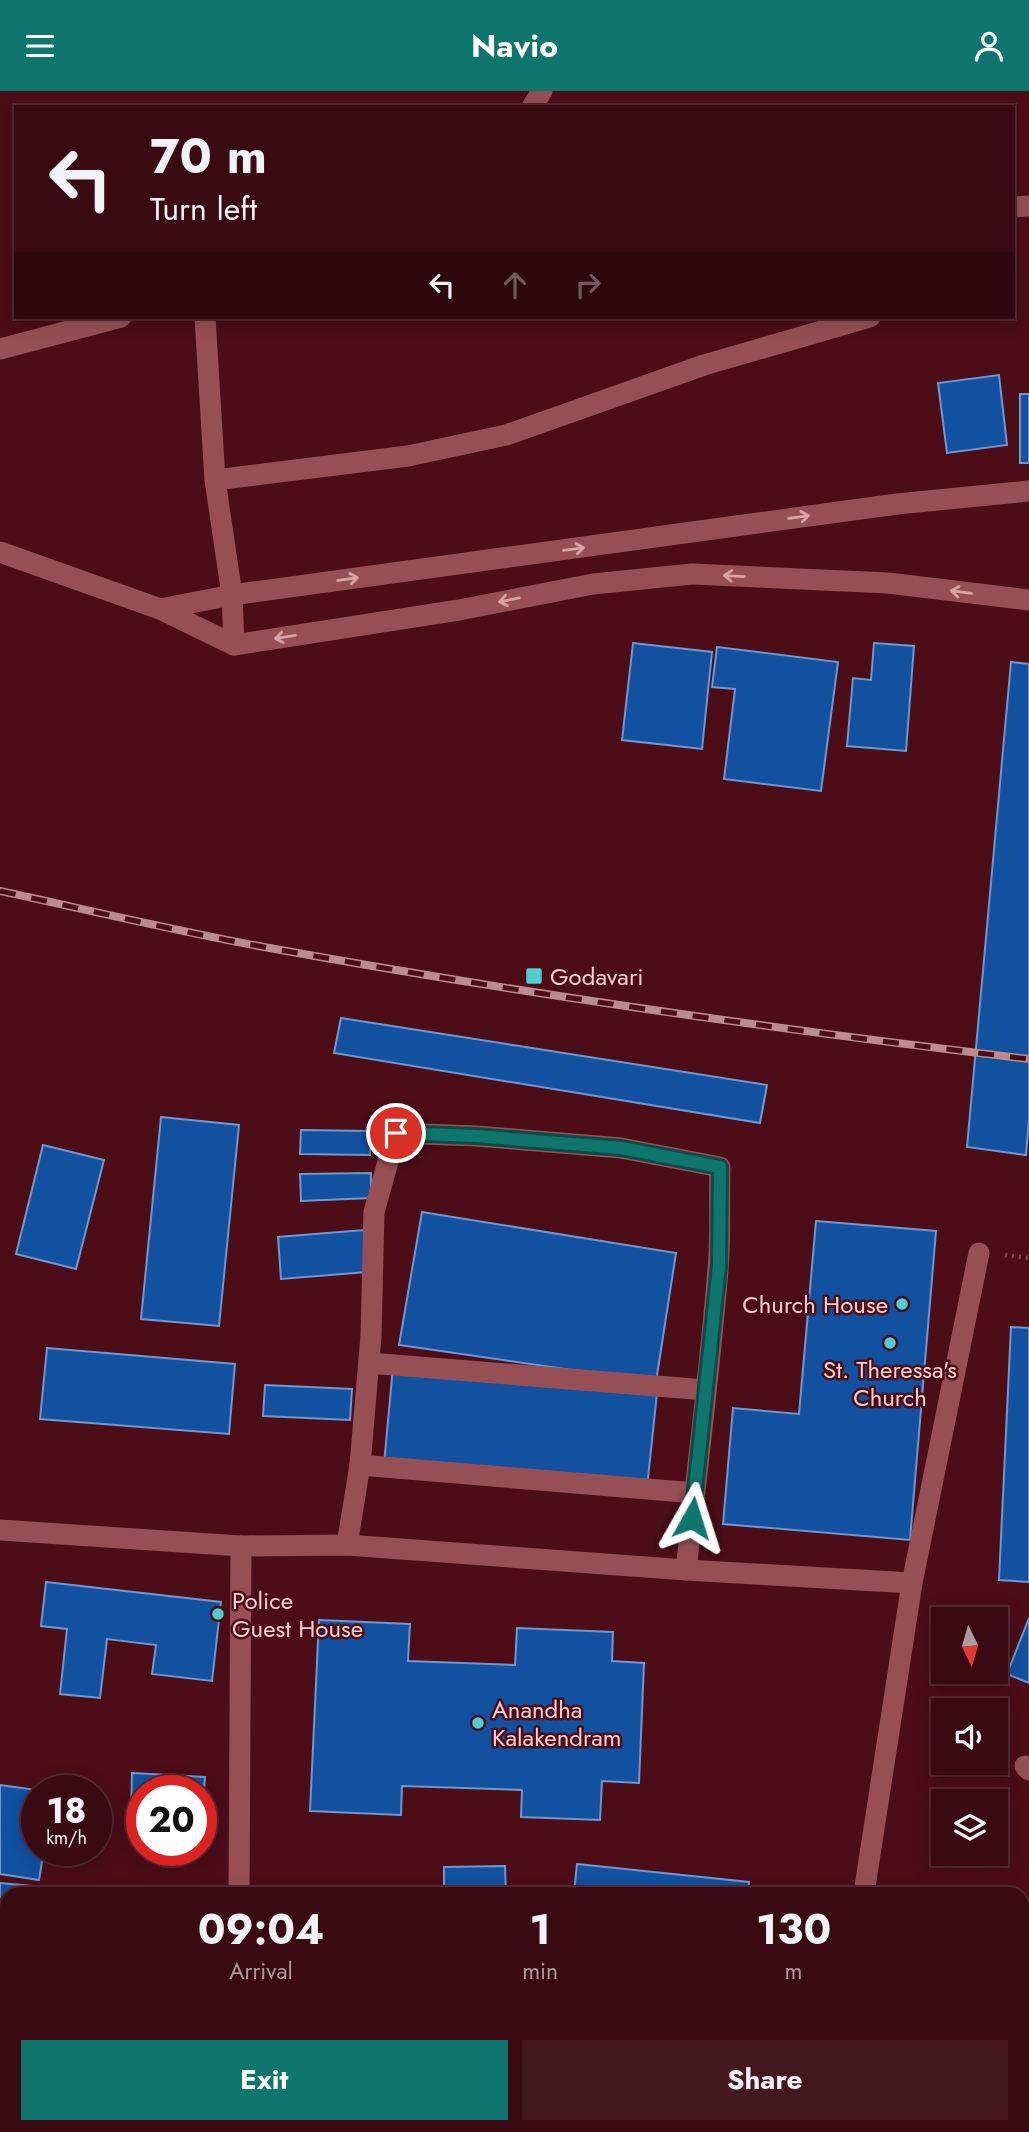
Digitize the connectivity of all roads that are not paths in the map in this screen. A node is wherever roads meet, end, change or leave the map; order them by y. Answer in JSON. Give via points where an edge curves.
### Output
{"nodes":[{"id":1,"x":113,"y":319,"type":"edge"},
{"id":2,"x":205,"y":319,"type":"edge"},
{"id":3,"x":863,"y":319,"type":"edge"},
{"id":4,"x":0,"y":349,"type":"edge"},
{"id":5,"x":215,"y":480,"type":"junction"},
{"id":6,"x":1029,"y":491,"type":"edge"},
{"id":7,"x":0,"y":552,"type":"edge"},
{"id":8,"x":232,"y":595,"type":"junction"},
{"id":9,"x":1029,"y":600,"type":"edge"},
{"id":10,"x":160,"y":609,"type":"junction"},
{"id":11,"x":234,"y":645,"type":"junction"},
{"id":12,"x":979,"y":1252,"type":"dead end"},
{"id":13,"x":369,"y":1363,"type":"junction"},
{"id":14,"x":706,"y":1390,"type":"junction"},
{"id":15,"x":359,"y":1465,"type":"junction"},
{"id":16,"x":695,"y":1493,"type":"junction"},
{"id":17,"x":0,"y":1529,"type":"edge"},
{"id":18,"x":347,"y":1545,"type":"junction"},
{"id":19,"x":241,"y":1546,"type":"junction"},
{"id":20,"x":686,"y":1570,"type":"junction"},
{"id":21,"x":912,"y":1583,"type":"junction"},
{"id":22,"x":239,"y":1887,"type":"edge"},
{"id":23,"x":865,"y":1887,"type":"edge"}],
"edges":[{"from":1,"to":4,"type":"street"},
{"from":2,"to":5,"type":"street"},
{"from":3,"to":5,"type":"street","via":[[704,365],[506,435],[408,456]]},
{"from":5,"to":8,"type":"street"},
{"from":8,"to":6,"type":"street","one_way":true,"via":[[897,504]]},
{"from":7,"to":10,"type":"street"},
{"from":8,"to":10,"type":"street"},
{"from":8,"to":11,"type":"street"},
{"from":9,"to":11,"type":"street","one_way":true,"via":[[888,583],[691,574],[593,584]]},
{"from":10,"to":11,"type":"street"},
{"from":12,"to":21,"type":"street"},
{"from":13,"to":14,"type":"street"},
{"from":13,"to":14,"type":"street","via":[[374,1212],[396,1133],[476,1136],[621,1148],[720,1167],[719,1266]]},
{"from":13,"to":15,"type":"street"},
{"from":14,"to":16,"type":"street"},
{"from":15,"to":16,"type":"street"},
{"from":15,"to":18,"type":"street"},
{"from":16,"to":20,"type":"street"},
{"from":17,"to":19,"type":"street"},
{"from":18,"to":19,"type":"street"},
{"from":18,"to":20,"type":"street"},
{"from":19,"to":22,"type":"street"},
{"from":20,"to":21,"type":"street"},
{"from":21,"to":23,"type":"street"}]}
